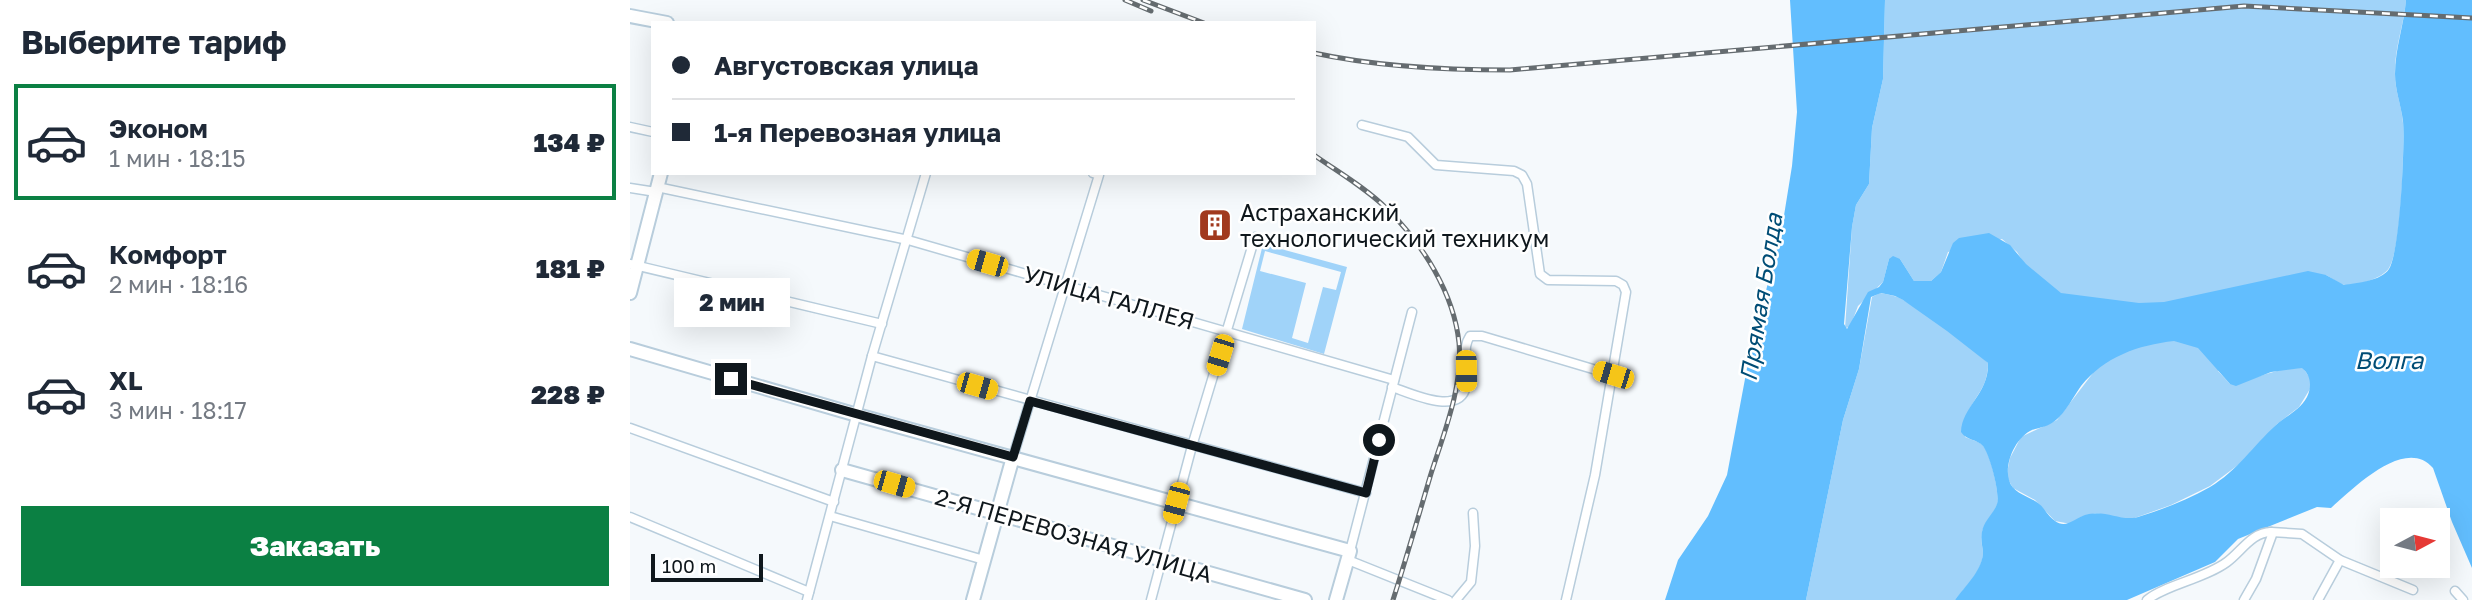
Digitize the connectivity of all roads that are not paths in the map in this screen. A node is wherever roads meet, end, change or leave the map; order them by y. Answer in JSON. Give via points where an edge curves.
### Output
{"nodes":[{"id":1,"x":630,"y":16,"type":"edge"},
{"id":2,"x":656,"y":21,"type":"edge"},
{"id":3,"x":1362,"y":125,"type":"dead end"},
{"id":4,"x":630,"y":127,"type":"edge"},
{"id":5,"x":651,"y":132,"type":"edge"},
{"id":6,"x":660,"y":175,"type":"edge"},
{"id":7,"x":925,"y":175,"type":"edge"},
{"id":8,"x":1096,"y":175,"type":"edge"},
{"id":9,"x":630,"y":188,"type":"edge"},
{"id":10,"x":657,"y":189,"type":"junction"},
{"id":11,"x":1255,"y":237,"type":"dead end"},
{"id":12,"x":908,"y":240,"type":"junction"},
{"id":13,"x":634,"y":265,"type":"edge"},
{"id":14,"x":1067,"y":285,"type":"junction"},
{"id":15,"x":630,"y":293,"type":"edge"},
{"id":16,"x":1412,"y":312,"type":"dead end"},
{"id":17,"x":882,"y":324,"type":"junction"},
{"id":18,"x":1228,"y":332,"type":"junction"},
{"id":19,"x":630,"y":349,"type":"edge"},
{"id":20,"x":872,"y":356,"type":"junction"},
{"id":21,"x":1613,"y":375,"type":"junction"},
{"id":22,"x":1393,"y":384,"type":"junction"},
{"id":23,"x":1030,"y":401,"type":"junction"},
{"id":24,"x":857,"y":415,"type":"junction"},
{"id":25,"x":630,"y":428,"type":"edge"},
{"id":26,"x":1192,"y":446,"type":"junction"},
{"id":27,"x":1013,"y":457,"type":"junction"},
{"id":28,"x":842,"y":470,"type":"junction"},
{"id":29,"x":1366,"y":493,"type":"junction"},
{"id":30,"x":834,"y":502,"type":"junction"},
{"id":31,"x":1176,"y":503,"type":"junction"},
{"id":32,"x":998,"y":513,"type":"junction"},
{"id":33,"x":1473,"y":513,"type":"dead end"},
{"id":34,"x":830,"y":516,"type":"junction"},
{"id":35,"x":630,"y":517,"type":"edge"},
{"id":36,"x":2272,"y":533,"type":"junction"},
{"id":37,"x":1349,"y":556,"type":"junction"},
{"id":38,"x":1161,"y":559,"type":"junction"},
{"id":39,"x":984,"y":560,"type":"junction"},
{"id":40,"x":2340,"y":560,"type":"junction"},
{"id":41,"x":2413,"y":590,"type":"dead end"},
{"id":42,"x":2455,"y":591,"type":"dead end"},
{"id":43,"x":808,"y":596,"type":"edge"},
{"id":44,"x":972,"y":600,"type":"edge"},
{"id":45,"x":1151,"y":600,"type":"edge"},
{"id":46,"x":1305,"y":600,"type":"edge"},
{"id":47,"x":1336,"y":600,"type":"edge"},
{"id":48,"x":1448,"y":600,"type":"edge"},
{"id":49,"x":1456,"y":600,"type":"edge"},
{"id":50,"x":1566,"y":600,"type":"edge"},
{"id":51,"x":2147,"y":600,"type":"edge"},
{"id":52,"x":2244,"y":600,"type":"edge"},
{"id":53,"x":2318,"y":600,"type":"edge"},
{"id":54,"x":2463,"y":600,"type":"edge"}],
"edges":[{"from":1,"to":2,"type":"street"},
{"from":3,"to":21,"type":"street","via":[[1408,137],[1436,165],[1522,175],[1540,274],[1548,280],[1616,281],[1623,285],[1626,292]]},
{"from":4,"to":5,"type":"street"},
{"from":6,"to":10,"type":"street"},
{"from":7,"to":12,"type":"street"},
{"from":8,"to":14,"type":"street"},
{"from":9,"to":10,"type":"street","name":"УЛИЦА ГАЛЛЕЯ"},
{"from":10,"to":12,"type":"street","name":"УЛИЦА ГАЛЛЕЯ"},
{"from":10,"to":13,"type":"street"},
{"from":11,"to":18,"type":"street"},
{"from":12,"to":14,"type":"street","name":"УЛИЦА ГАЛЛЕЯ"},
{"from":12,"to":17,"type":"street"},
{"from":13,"to":15,"type":"street"},
{"from":13,"to":17,"type":"street"},
{"from":14,"to":18,"type":"street","name":"УЛИЦА ГАЛЛЕЯ"},
{"from":14,"to":23,"type":"street"},
{"from":16,"to":22,"type":"street"},
{"from":17,"to":20,"type":"street"},
{"from":18,"to":22,"type":"street","name":"УЛИЦА ГАЛЛЕЯ"},
{"from":18,"to":26,"type":"street"},
{"from":19,"to":24,"type":"street"},
{"from":20,"to":23,"type":"street"},
{"from":20,"to":24,"type":"street"},
{"from":21,"to":22,"type":"street","name":"УЛИЦА ГАЛЛЕЯ","via":[[1470,336],[1465,343],[1466,386],[1454,401],[1444,404]]},
{"from":21,"to":50,"type":"street"},
{"from":22,"to":29,"type":"street"},
{"from":23,"to":26,"type":"street"},
{"from":23,"to":27,"type":"street"},
{"from":24,"to":27,"type":"street"},
{"from":24,"to":28,"type":"street"},
{"from":25,"to":30,"type":"street"},
{"from":26,"to":29,"type":"street"},
{"from":26,"to":31,"type":"street"},
{"from":27,"to":31,"type":"street"},
{"from":27,"to":32,"type":"street"},
{"from":28,"to":30,"type":"street"},
{"from":28,"to":32,"type":"street","name":"2-Я ПЕРЕВОЗНАЯ УЛИЦА"},
{"from":29,"to":37,"type":"street"},
{"from":30,"to":34,"type":"street"},
{"from":31,"to":37,"type":"street"},
{"from":31,"to":38,"type":"street"},
{"from":32,"to":38,"type":"street","name":"2-Я ПЕРЕВОЗНАЯ УЛИЦА"},
{"from":32,"to":39,"type":"street"},
{"from":33,"to":49,"type":"street","via":[[1471,582]]},
{"from":34,"to":39,"type":"street"},
{"from":34,"to":43,"type":"street"},
{"from":35,"to":43,"type":"street"},
{"from":36,"to":40,"type":"street","via":[[2302,534]]},
{"from":36,"to":51,"type":"street","via":[[2255,537],[2211,572]]},
{"from":36,"to":52,"type":"street"},
{"from":37,"to":47,"type":"street"},
{"from":37,"to":48,"type":"street"},
{"from":38,"to":45,"type":"street"},
{"from":38,"to":46,"type":"street","name":"2-Я ПЕРЕВОЗНАЯ УЛИЦА"},
{"from":39,"to":44,"type":"street"},
{"from":40,"to":41,"type":"street"},
{"from":40,"to":53,"type":"street"},
{"from":42,"to":54,"type":"street"}]}
